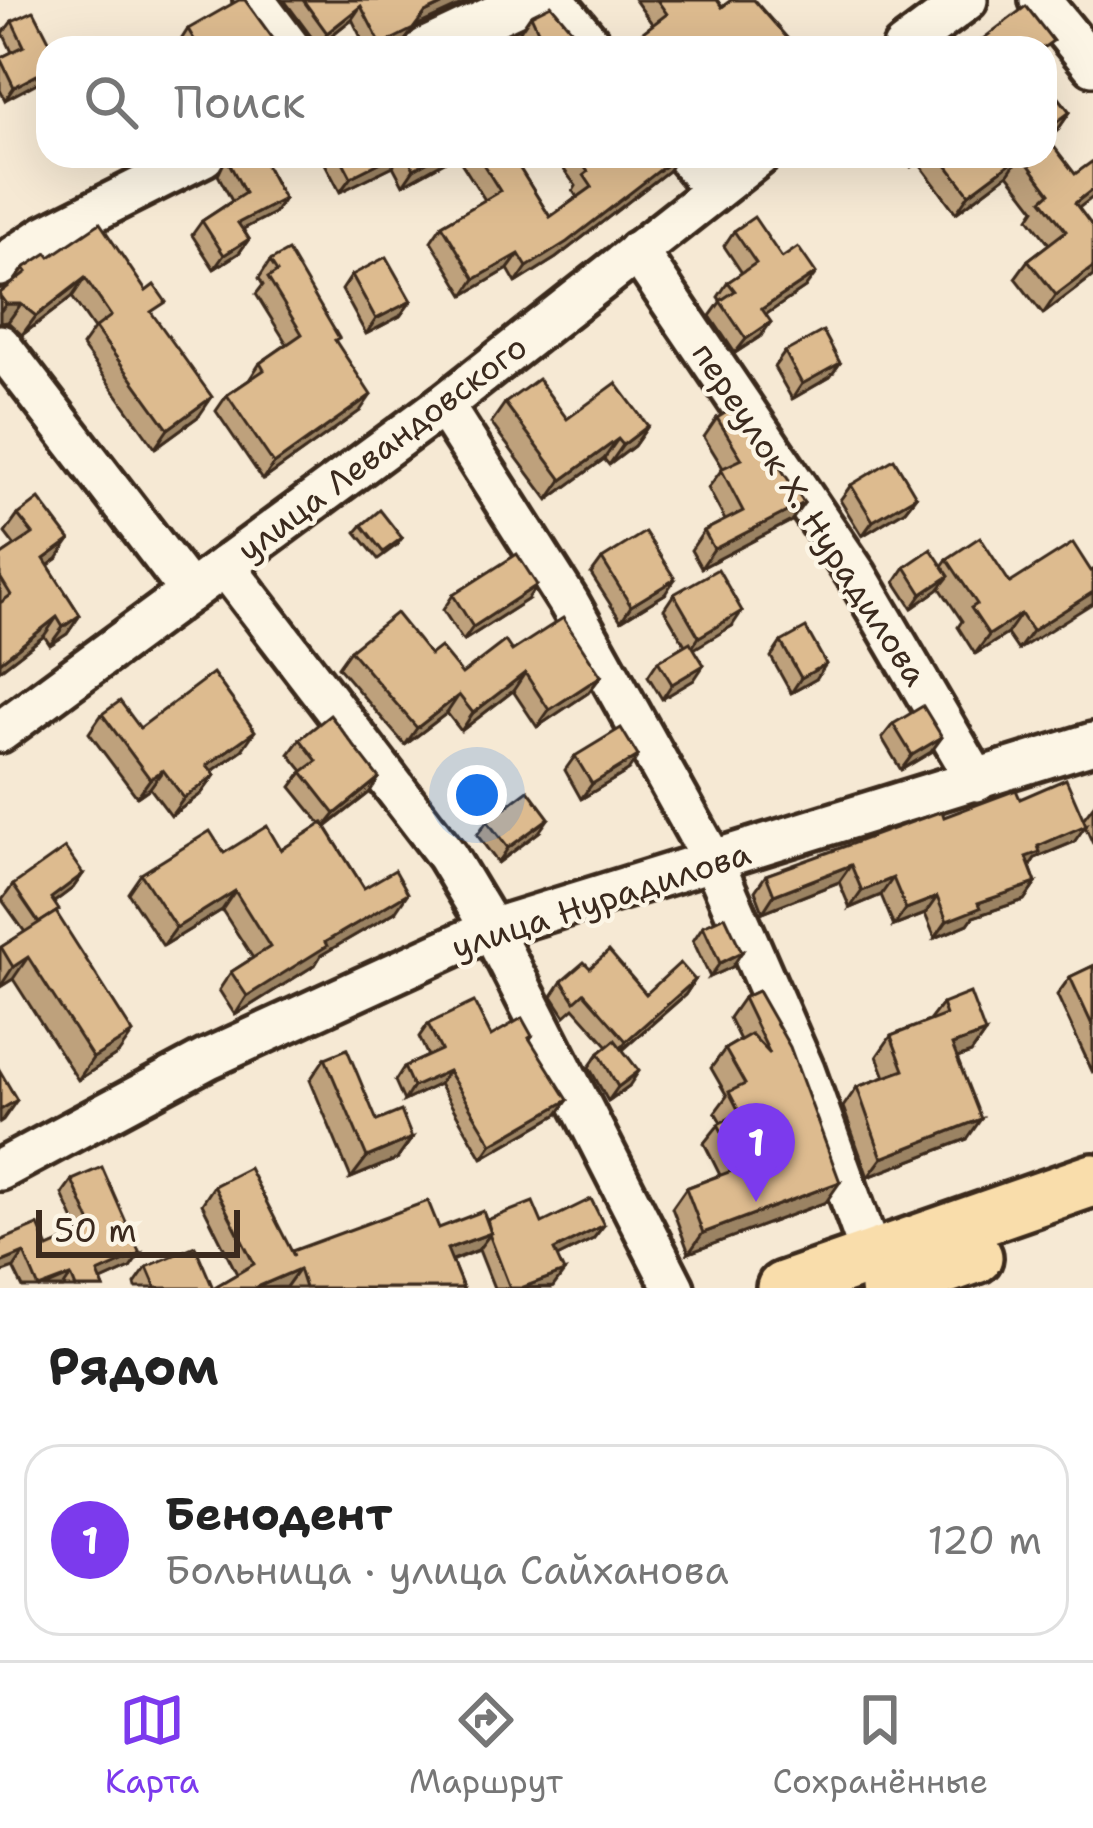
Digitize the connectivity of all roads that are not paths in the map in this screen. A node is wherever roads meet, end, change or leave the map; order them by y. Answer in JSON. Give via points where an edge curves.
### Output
{"nodes":[{"id":1,"x":254,"y":0,"type":"edge"},
{"id":2,"x":528,"y":0,"type":"edge"},
{"id":3,"x":554,"y":0,"type":"edge"},
{"id":4,"x":967,"y":0,"type":"edge"},
{"id":5,"x":1040,"y":0,"type":"edge"},
{"id":6,"x":281,"y":36,"type":"edge"},
{"id":7,"x":452,"y":36,"type":"edge"},
{"id":8,"x":585,"y":36,"type":"edge"},
{"id":9,"x":919,"y":36,"type":"edge"},
{"id":10,"x":1093,"y":65,"type":"edge"},
{"id":11,"x":180,"y":168,"type":"edge"},
{"id":12,"x":696,"y":168,"type":"edge"},
{"id":13,"x":743,"y":168,"type":"edge"},
{"id":14,"x":714,"y":190,"type":"junction"},
{"id":15,"x":637,"y":251,"type":"junction"},
{"id":16,"x":0,"y":266,"type":"edge"},
{"id":17,"x":0,"y":345,"type":"edge"},
{"id":18,"x":443,"y":406,"type":"junction"},
{"id":19,"x":226,"y":566,"type":"junction"},
{"id":20,"x":190,"y":592,"type":"junction"},
{"id":21,"x":0,"y":732,"type":"edge"},
{"id":22,"x":1093,"y":743,"type":"edge"},
{"id":23,"x":977,"y":781,"type":"junction"},
{"id":24,"x":714,"y":863,"type":"junction"},
{"id":25,"x":491,"y":929,"type":"junction"},
{"id":26,"x":0,"y":1170,"type":"edge"},
{"id":27,"x":1093,"y":1180,"type":"edge"},
{"id":28,"x":1093,"y":1216,"type":"edge"},
{"id":29,"x":880,"y":1277,"type":"edge"},
{"id":30,"x":947,"y":1278,"type":"edge"},
{"id":31,"x":674,"y":1288,"type":"edge"},
{"id":32,"x":783,"y":1288,"type":"edge"}],
"edges":[{"from":1,"to":6,"type":"street"},
{"from":2,"to":7,"type":"street"},
{"from":3,"to":8,"type":"street"},
{"from":4,"to":9,"type":"street"},
{"from":5,"to":10,"type":"street"},
{"from":11,"to":16,"type":"street"},
{"from":12,"to":14,"type":"street"},
{"from":13,"to":14,"type":"street","name":"улица Левандовского"},
{"from":14,"to":15,"type":"street","name":"улица Левандовского"},
{"from":15,"to":18,"type":"street","name":"улица Левандовского"},
{"from":15,"to":23,"type":"street","name":"переулок Х. Нурадилова","via":[[857,576]]},
{"from":17,"to":20,"type":"street"},
{"from":18,"to":19,"type":"street","name":"улица Левандовского"},
{"from":18,"to":24,"type":"street","via":[[569,603]]},
{"from":19,"to":20,"type":"street","name":"улица Левандовского"},
{"from":19,"to":25,"type":"street","via":[[448,856]]},
{"from":20,"to":21,"type":"street","name":"улица Левандовского"},
{"from":22,"to":23,"type":"street","name":"улица Нурадилова"},
{"from":23,"to":24,"type":"street","name":"улица Нурадилова"},
{"from":24,"to":25,"type":"street","name":"улица Нурадилова"},
{"from":24,"to":29,"type":"street","via":[[804,1070]]},
{"from":25,"to":26,"type":"street","name":"улица Нурадилова","via":[[207,1059]]},
{"from":25,"to":31,"type":"street"},
{"from":27,"to":29,"type":"main road"},
{"from":28,"to":30,"type":"main road"},
{"from":29,"to":30,"type":"main road"},
{"from":29,"to":32,"type":"main road"}]}
